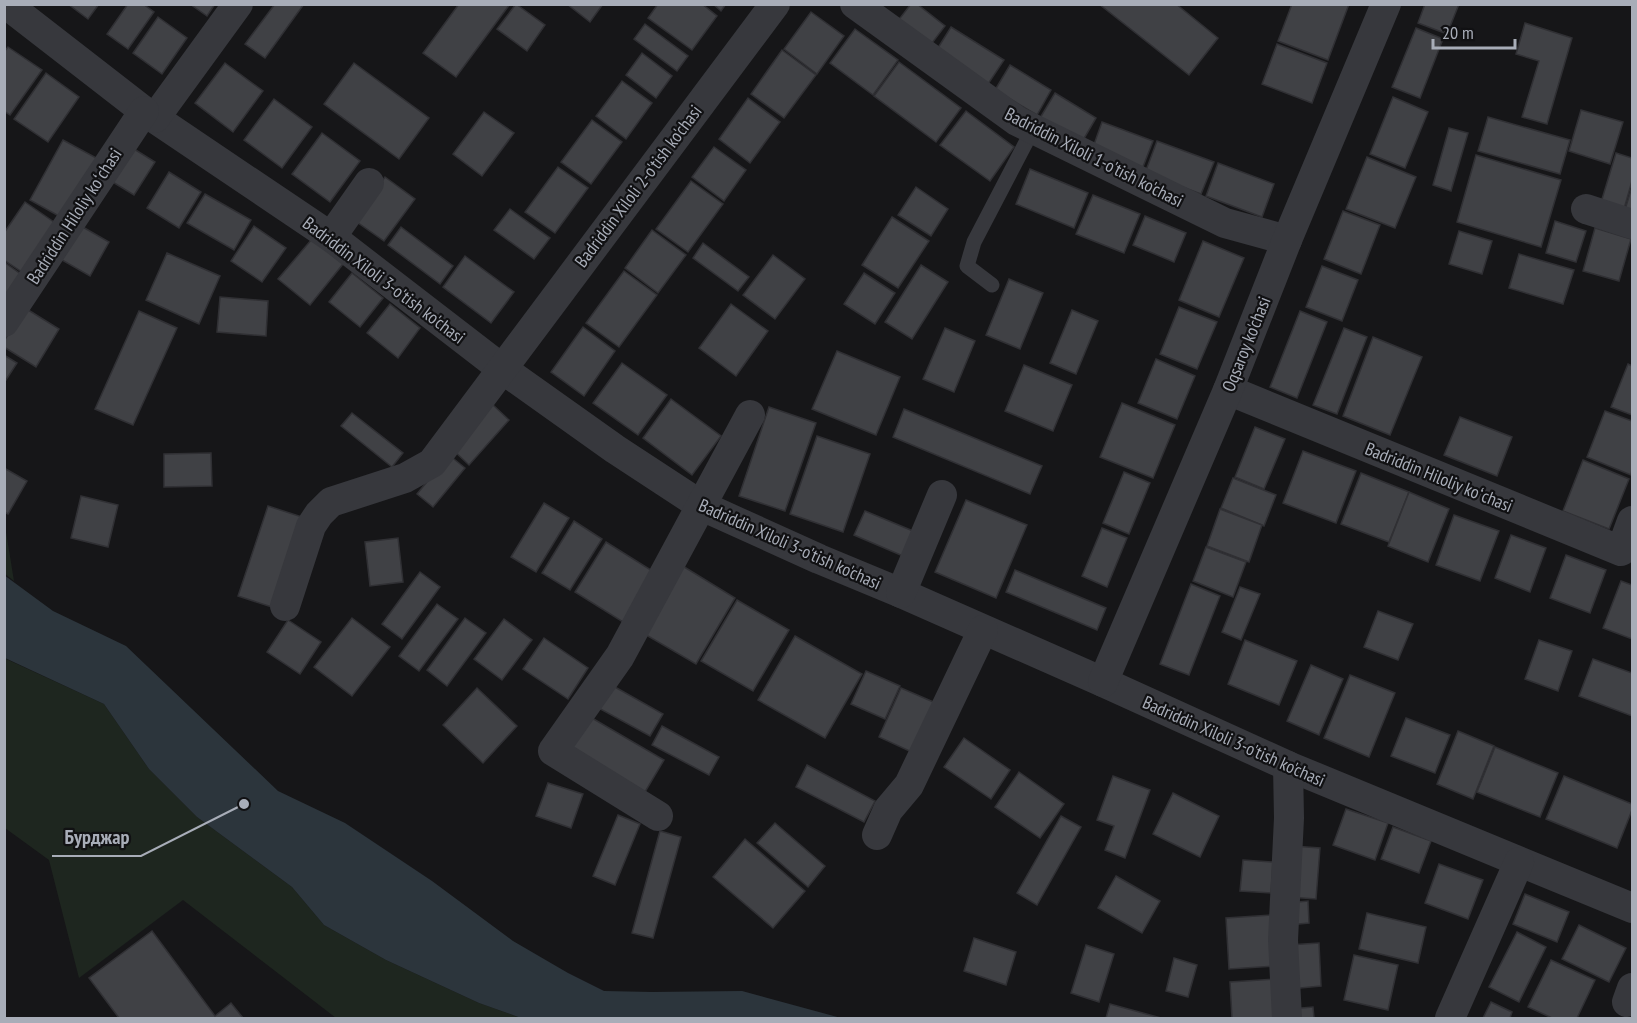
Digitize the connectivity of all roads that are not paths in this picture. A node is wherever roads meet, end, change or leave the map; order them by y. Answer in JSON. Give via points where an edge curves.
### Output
{"nodes":[{"id":1,"x":6,"y":4,"type":"edge"},
{"id":2,"x":238,"y":4,"type":"edge"},
{"id":3,"x":775,"y":4,"type":"edge"},
{"id":4,"x":855,"y":4,"type":"edge"},
{"id":5,"x":1386,"y":4,"type":"edge"},
{"id":6,"x":149,"y":114,"type":"junction"},
{"id":7,"x":1033,"y":129,"type":"junction"},
{"id":8,"x":369,"y":183,"type":"dead end"},
{"id":9,"x":1586,"y":209,"type":"dead end"},
{"id":10,"x":1632,"y":224,"type":"edge"},
{"id":11,"x":331,"y":237,"type":"junction"},
{"id":12,"x":1287,"y":240,"type":"junction"},
{"id":13,"x":992,"y":285,"type":"dead end"},
{"id":14,"x":4,"y":322,"type":"edge"},
{"id":15,"x":501,"y":368,"type":"junction"},
{"id":16,"x":1228,"y":390,"type":"junction"},
{"id":17,"x":750,"y":415,"type":"dead end"},
{"id":18,"x":942,"y":495,"type":"dead end"},
{"id":19,"x":702,"y":506,"type":"junction"},
{"id":20,"x":1632,"y":521,"type":"edge"},
{"id":21,"x":901,"y":593,"type":"junction"},
{"id":22,"x":285,"y":606,"type":"dead end"},
{"id":23,"x":983,"y":630,"type":"junction"},
{"id":24,"x":1103,"y":682,"type":"junction"},
{"id":25,"x":1288,"y":766,"type":"junction"},
{"id":26,"x":658,"y":816,"type":"dead end"},
{"id":27,"x":877,"y":835,"type":"dead end"},
{"id":28,"x":1519,"y":862,"type":"junction"},
{"id":29,"x":1632,"y":908,"type":"edge"},
{"id":30,"x":1287,"y":1018,"type":"edge"},
{"id":31,"x":1450,"y":1018,"type":"edge"}],
"edges":[{"from":1,"to":6,"type":"street","name":"Badriddin Xiloli 3-o'tish ko'chasi"},
{"from":2,"to":6,"type":"street","name":"Badriddin Hiloliy koʻchasi"},
{"from":3,"to":15,"type":"street","name":"Badriddin Xiloli 2-o'tish ko'chasi"},
{"from":4,"to":7,"type":"street","name":"Badriddin Xiloli 1-o'tish ko'chasi"},
{"from":5,"to":12,"type":"street","name":"Oqsaroy ko'chasi"},
{"from":6,"to":11,"type":"street","name":"Badriddin Xiloli 3-o'tish ko'chasi"},
{"from":6,"to":14,"type":"street","name":"Badriddin Hiloliy koʻchasi"},
{"from":7,"to":12,"type":"street","name":"Badriddin Xiloli 1-o'tish ko'chasi","via":[[1225,223]]},
{"from":7,"to":13,"type":"lane","via":[[974,242],[967,266]]},
{"from":8,"to":11,"type":"street"},
{"from":9,"to":10,"type":"street"},
{"from":11,"to":15,"type":"street","name":"Badriddin Xiloli 3-o'tish ko'chasi"},
{"from":12,"to":16,"type":"street","name":"Oqsaroy ko'chasi"},
{"from":15,"to":19,"type":"street","name":"Badriddin Xiloli 3-o'tish ko'chasi"},
{"from":15,"to":22,"type":"street","name":"Badriddin Xiloli 2-o'tish ko'chasi","via":[[432,463],[405,478],[331,502],[319,514],[311,526]]},
{"from":16,"to":20,"type":"street","name":"Badriddin Hiloliy koʻchasi","via":[[1621,551]]},
{"from":16,"to":24,"type":"street","name":"Oqsaroy ko'chasi"},
{"from":17,"to":19,"type":"street"},
{"from":18,"to":21,"type":"street"},
{"from":19,"to":21,"type":"street","name":"Badriddin Xiloli 3-o'tish ko'chasi"},
{"from":19,"to":26,"type":"street","via":[[620,656],[553,751]]},
{"from":21,"to":23,"type":"street","name":"Badriddin Xiloli 3-o'tish ko'chasi"},
{"from":23,"to":24,"type":"street","name":"Badriddin Xiloli 3-o'tish ko'chasi"},
{"from":23,"to":27,"type":"street","via":[[909,785],[888,810]]},
{"from":24,"to":25,"type":"street","name":"Badriddin Xiloli 3-o'tish ko'chasi"},
{"from":25,"to":28,"type":"street","name":"Badriddin Xiloli 3-o'tish ko'chasi"},
{"from":25,"to":30,"type":"street","via":[[1283,940]]},
{"from":28,"to":29,"type":"street","name":"Badriddin Xiloli 3-o'tish ko'chasi"},
{"from":28,"to":31,"type":"street"}]}
